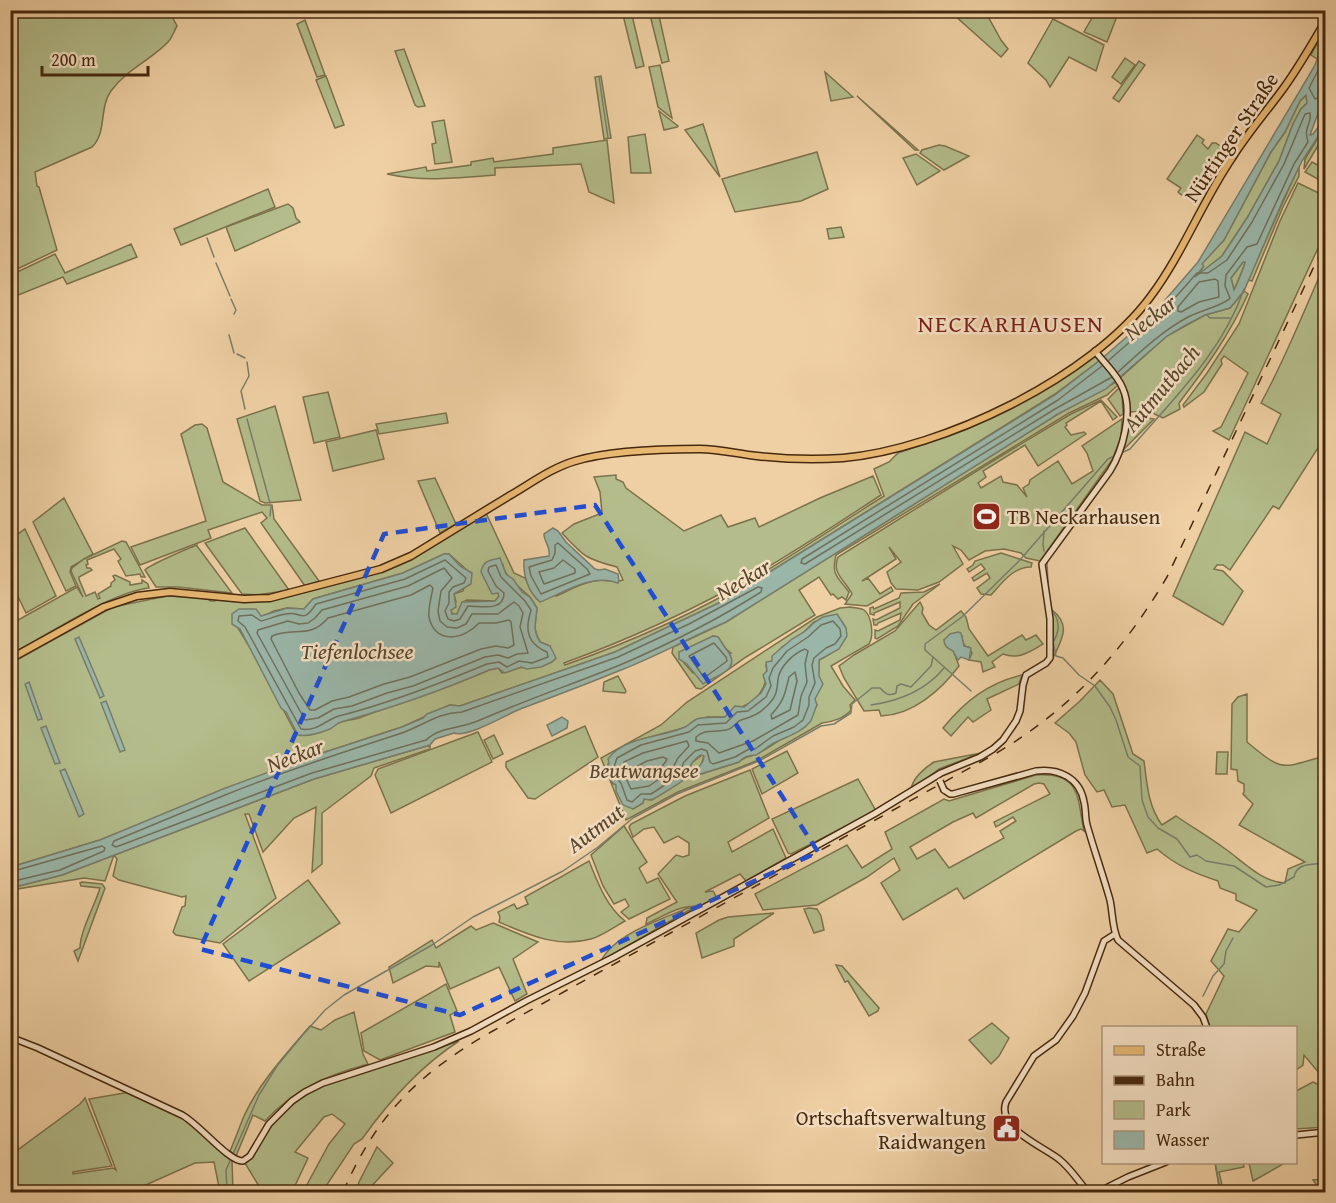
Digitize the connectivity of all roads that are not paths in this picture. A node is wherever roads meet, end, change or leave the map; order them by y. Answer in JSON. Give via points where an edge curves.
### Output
{"nodes":[{"id":1,"x":1326,"y":20,"type":"edge"},
{"id":2,"x":1097,"y":353,"type":"junction"},
{"id":3,"x":10,"y":659,"type":"edge"},
{"id":4,"x":938,"y":779,"type":"junction"},
{"id":5,"x":1115,"y":934,"type":"junction"},
{"id":6,"x":1207,"y":1026,"type":"edge"},
{"id":7,"x":10,"y":1037,"type":"edge"},
{"id":8,"x":1326,"y":1132,"type":"edge"},
{"id":9,"x":1297,"y":1135,"type":"edge"},
{"id":10,"x":1161,"y":1164,"type":"edge"},
{"id":11,"x":1088,"y":1192,"type":"edge"},
{"id":12,"x":1098,"y":1192,"type":"edge"}],
"edges":[{"from":1,"to":2,"type":"main road","name":"Nürtinger Straße","via":[[1284,87],[1232,157],[1166,276],[1146,303]]},
{"from":2,"to":3,"type":"main road","name":"Nürtinger Straße","via":[[999,411],[897,449],[820,459],[701,449],[591,457],[554,470],[405,559],[381,569],[270,598],[175,592],[125,599]]},
{"from":2,"to":4,"type":"street","via":[[1125,393],[1125,429],[1118,455],[1042,564],[1050,619],[1050,658],[1026,675],[1020,711],[1011,730],[993,749]]},
{"from":4,"to":5,"type":"street","bridge":true,"via":[[944,790],[953,794],[1036,771],[1068,776],[1083,797]]},
{"from":4,"to":7,"type":"street","via":[[471,1032],[306,1092],[269,1124],[241,1162],[233,1160],[186,1117]]},
{"from":5,"to":6,"type":"street","via":[[1123,946],[1194,1005]]},
{"from":5,"to":11,"type":"street","via":[[1104,941],[1073,1016],[1056,1040],[1034,1056],[1006,1102],[1005,1113],[1012,1124],[1026,1139],[1060,1160]]},
{"from":8,"to":9,"type":"street"},
{"from":10,"to":12,"type":"street"}]}
